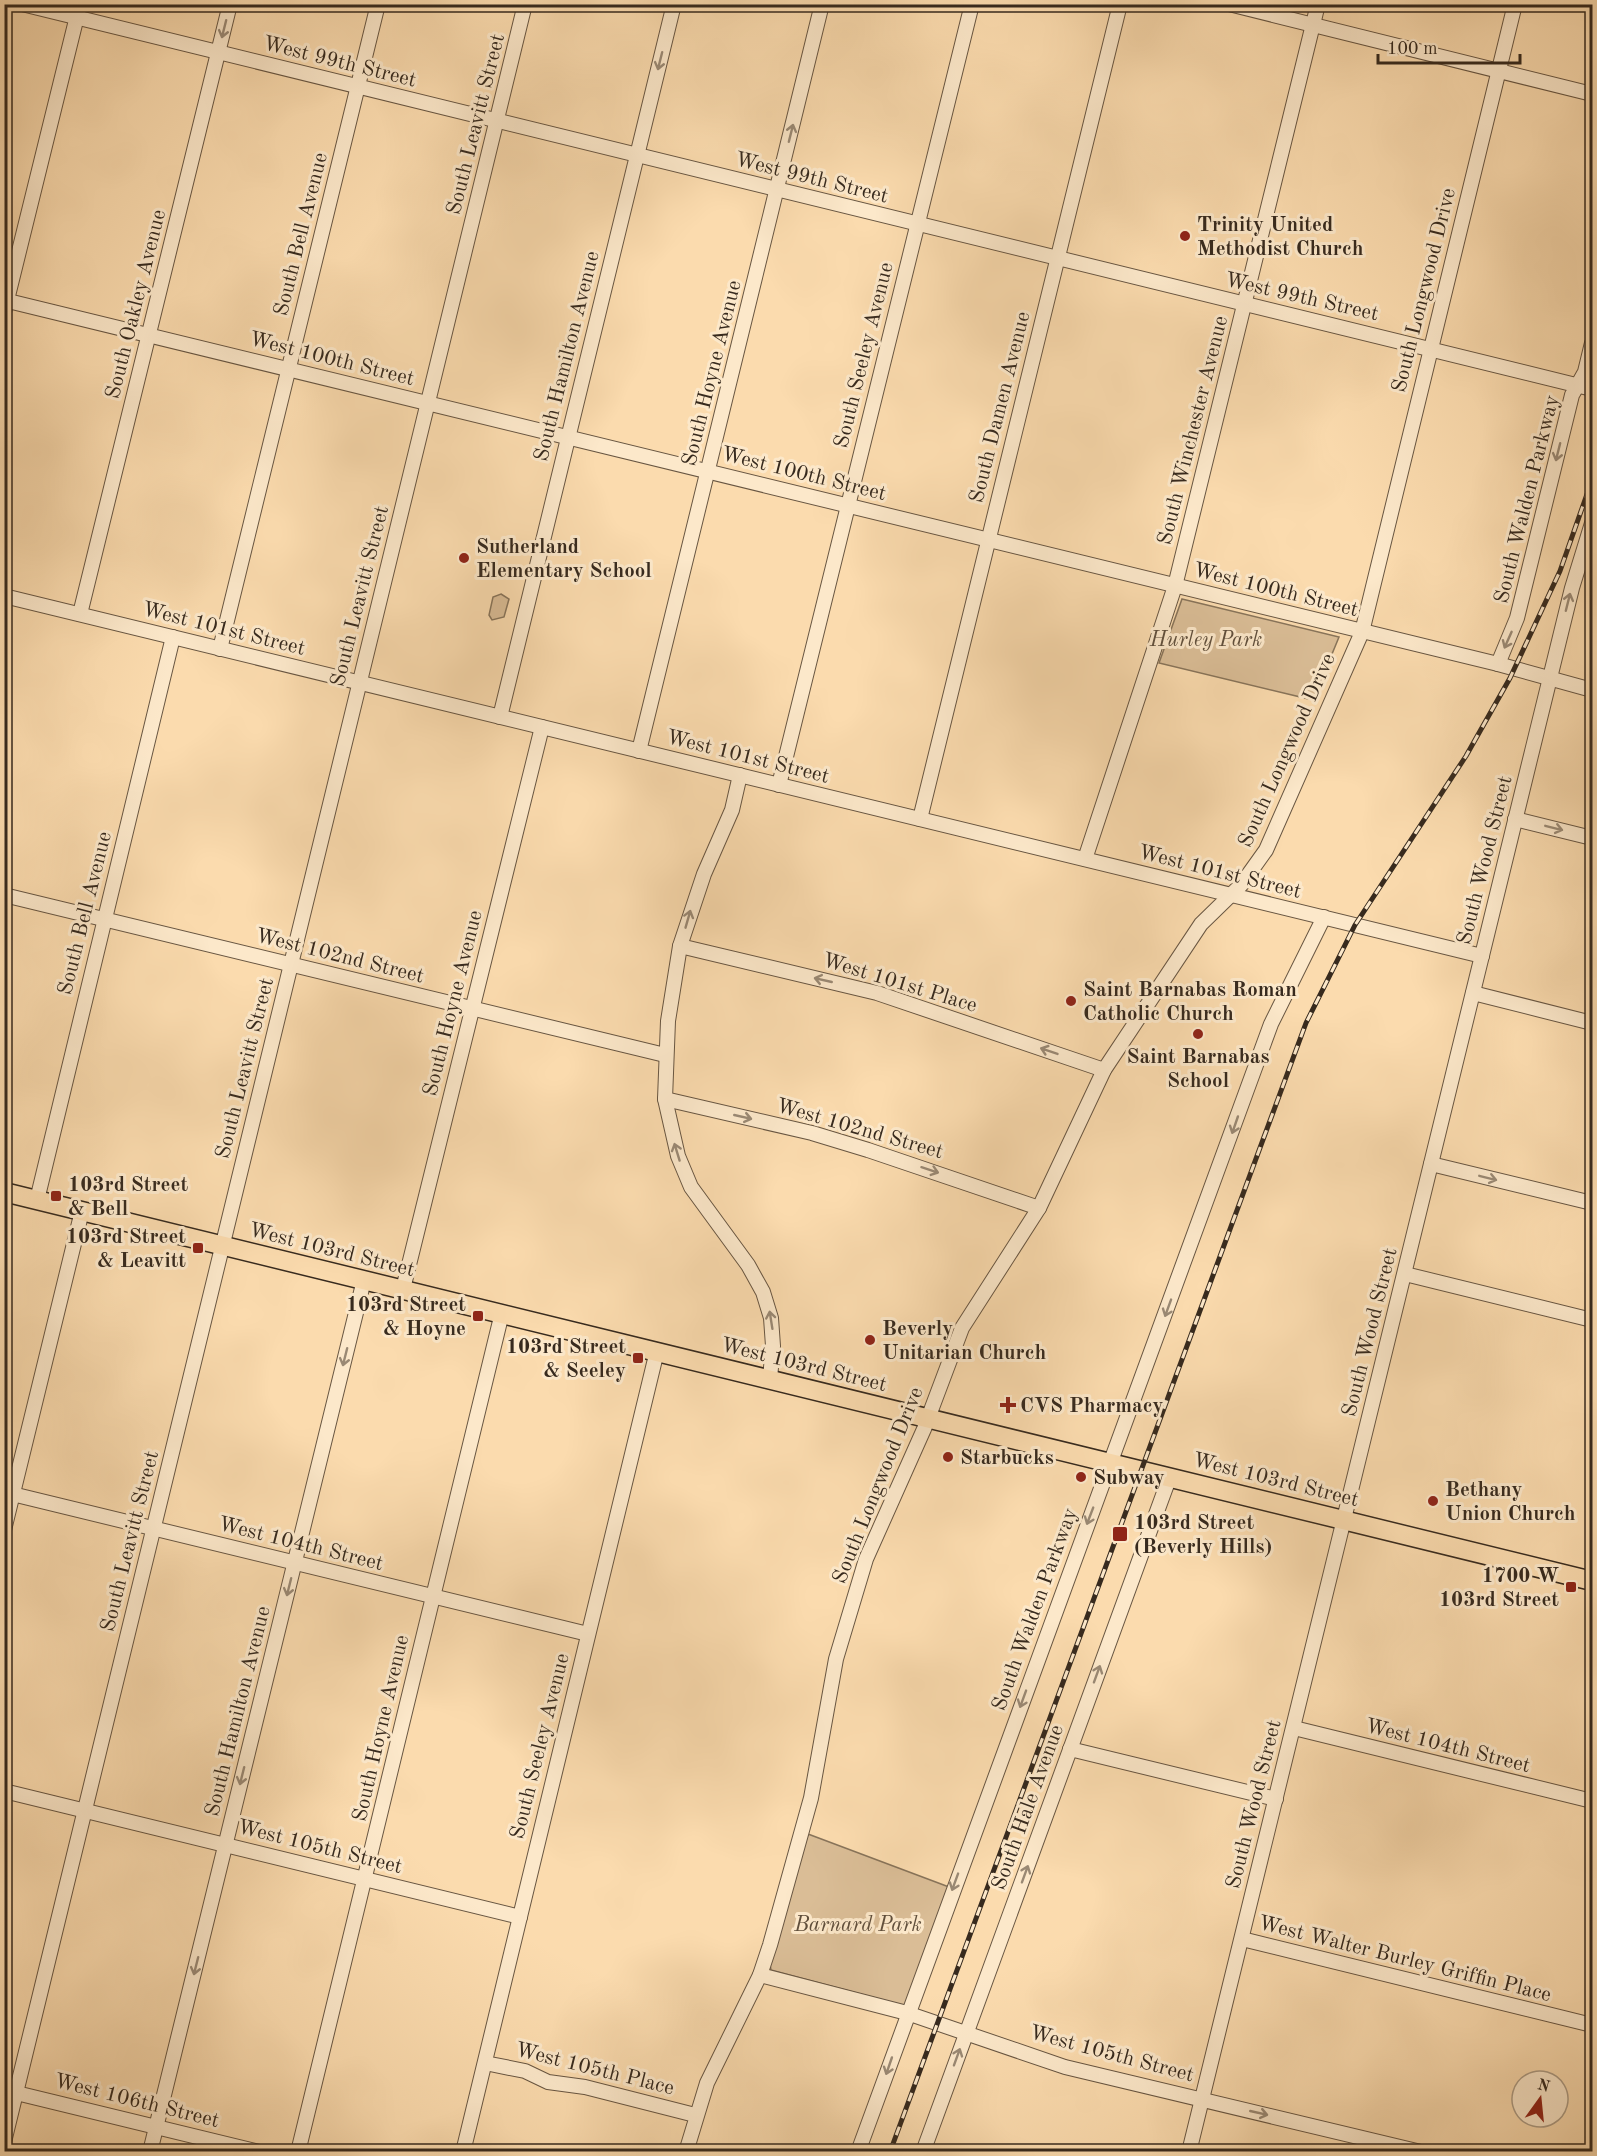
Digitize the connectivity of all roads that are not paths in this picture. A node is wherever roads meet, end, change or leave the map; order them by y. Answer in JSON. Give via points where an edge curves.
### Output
{"nodes":[{"id":1,"x":22,"y":4,"type":"edge"},
{"id":2,"x":80,"y":4,"type":"edge"},
{"id":3,"x":230,"y":4,"type":"edge"},
{"id":4,"x":378,"y":4,"type":"edge"},
{"id":5,"x":525,"y":4,"type":"edge"},
{"id":6,"x":674,"y":4,"type":"edge"},
{"id":7,"x":822,"y":4,"type":"edge"},
{"id":8,"x":972,"y":4,"type":"edge"},
{"id":9,"x":1120,"y":4,"type":"edge"},
{"id":10,"x":1229,"y":4,"type":"edge"},
{"id":11,"x":1318,"y":4,"type":"edge"},
{"id":12,"x":1515,"y":4,"type":"edge"},
{"id":13,"x":77,"y":19,"type":"junction"},
{"id":14,"x":1312,"y":25,"type":"junction"},
{"id":15,"x":218,"y":53,"type":"junction"},
{"id":16,"x":1498,"y":71,"type":"junction"},
{"id":17,"x":357,"y":87,"type":"junction"},
{"id":18,"x":1593,"y":94,"type":"edge"},
{"id":19,"x":497,"y":122,"type":"junction"},
{"id":20,"x":637,"y":155,"type":"junction"},
{"id":21,"x":777,"y":190,"type":"junction"},
{"id":22,"x":917,"y":224,"type":"junction"},
{"id":23,"x":1058,"y":259,"type":"junction"},
{"id":24,"x":5,"y":304,"type":"edge"},
{"id":25,"x":1245,"y":304,"type":"junction"},
{"id":26,"x":149,"y":335,"type":"junction"},
{"id":27,"x":1593,"y":343,"type":"edge"},
{"id":28,"x":1431,"y":348,"type":"junction"},
{"id":29,"x":288,"y":369,"type":"junction"},
{"id":30,"x":1578,"y":385,"type":"junction"},
{"id":31,"x":1593,"y":389,"type":"edge"},
{"id":32,"x":428,"y":403,"type":"junction"},
{"id":33,"x":568,"y":438,"type":"junction"},
{"id":34,"x":708,"y":472,"type":"junction"},
{"id":35,"x":848,"y":506,"type":"junction"},
{"id":36,"x":1593,"y":523,"type":"edge"},
{"id":37,"x":988,"y":540,"type":"junction"},
{"id":38,"x":1587,"y":558,"type":"edge"},
{"id":39,"x":1175,"y":586,"type":"junction"},
{"id":40,"x":4,"y":596,"type":"edge"},
{"id":41,"x":81,"y":614,"type":"junction"},
{"id":42,"x":1362,"y":632,"type":"junction"},
{"id":43,"x":173,"y":637,"type":"junction"},
{"id":44,"x":220,"y":649,"type":"junction"},
{"id":45,"x":1498,"y":664,"type":"junction"},
{"id":46,"x":1549,"y":679,"type":"junction"},
{"id":47,"x":360,"y":682,"type":"junction"},
{"id":48,"x":1593,"y":690,"type":"edge"},
{"id":49,"x":500,"y":717,"type":"junction"},
{"id":50,"x":542,"y":727,"type":"junction"},
{"id":51,"x":639,"y":751,"type":"junction"},
{"id":52,"x":740,"y":775,"type":"junction"},
{"id":53,"x":779,"y":785,"type":"junction"},
{"id":54,"x":920,"y":819,"type":"junction"},
{"id":55,"x":1515,"y":819,"type":"junction"},
{"id":56,"x":1593,"y":838,"type":"edge"},
{"id":57,"x":1085,"y":859,"type":"junction"},
{"id":58,"x":4,"y":895,"type":"edge"},
{"id":59,"x":1231,"y":895,"type":"junction"},
{"id":60,"x":1324,"y":917,"type":"junction"},
{"id":61,"x":104,"y":919,"type":"junction"},
{"id":62,"x":680,"y":946,"type":"junction"},
{"id":63,"x":1482,"y":956,"type":"junction"},
{"id":64,"x":291,"y":964,"type":"junction"},
{"id":65,"x":1473,"y":993,"type":"junction"},
{"id":66,"x":473,"y":1009,"type":"junction"},
{"id":67,"x":1593,"y":1023,"type":"edge"},
{"id":68,"x":665,"y":1055,"type":"junction"},
{"id":69,"x":1104,"y":1070,"type":"junction"},
{"id":70,"x":665,"y":1099,"type":"junction"},
{"id":71,"x":1431,"y":1164,"type":"junction"},
{"id":72,"x":4,"y":1192,"type":"edge"},
{"id":73,"x":37,"y":1200,"type":"junction"},
{"id":74,"x":1593,"y":1203,"type":"edge"},
{"id":75,"x":1039,"y":1208,"type":"junction"},
{"id":76,"x":82,"y":1211,"type":"junction"},
{"id":77,"x":222,"y":1245,"type":"junction"},
{"id":78,"x":1405,"y":1274,"type":"junction"},
{"id":79,"x":364,"y":1280,"type":"junction"},
{"id":80,"x":404,"y":1289,"type":"junction"},
{"id":81,"x":502,"y":1313,"type":"junction"},
{"id":82,"x":1593,"y":1320,"type":"edge"},
{"id":83,"x":657,"y":1351,"type":"junction"},
{"id":84,"x":770,"y":1378,"type":"junction"},
{"id":85,"x":929,"y":1417,"type":"junction"},
{"id":86,"x":1112,"y":1462,"type":"junction"},
{"id":87,"x":1170,"y":1476,"type":"junction"},
{"id":88,"x":9,"y":1493,"type":"edge"},
{"id":89,"x":1345,"y":1520,"type":"junction"},
{"id":90,"x":153,"y":1528,"type":"junction"},
{"id":91,"x":4,"y":1530,"type":"edge"},
{"id":92,"x":294,"y":1563,"type":"junction"},
{"id":93,"x":1593,"y":1581,"type":"edge"},
{"id":94,"x":433,"y":1596,"type":"junction"},
{"id":95,"x":588,"y":1634,"type":"junction"},
{"id":96,"x":1294,"y":1728,"type":"junction"},
{"id":97,"x":1070,"y":1749,"type":"junction"},
{"id":98,"x":4,"y":1791,"type":"edge"},
{"id":99,"x":1276,"y":1799,"type":"junction"},
{"id":100,"x":1593,"y":1802,"type":"edge"},
{"id":101,"x":86,"y":1810,"type":"junction"},
{"id":102,"x":225,"y":1845,"type":"junction"},
{"id":103,"x":365,"y":1880,"type":"junction"},
{"id":104,"x":520,"y":1917,"type":"junction"},
{"id":105,"x":1242,"y":1940,"type":"junction"},
{"id":106,"x":760,"y":1975,"type":"junction"},
{"id":107,"x":907,"y":2013,"type":"junction"},
{"id":108,"x":1593,"y":2025,"type":"edge"},
{"id":109,"x":967,"y":2032,"type":"junction"},
{"id":110,"x":485,"y":2063,"type":"junction"},
{"id":111,"x":11,"y":2091,"type":"edge"},
{"id":112,"x":1202,"y":2099,"type":"junction"},
{"id":113,"x":695,"y":2115,"type":"junction"},
{"id":114,"x":156,"y":2127,"type":"junction"},
{"id":115,"x":4,"y":2142,"type":"edge"},
{"id":116,"x":150,"y":2151,"type":"edge"},
{"id":117,"x":259,"y":2151,"type":"edge"},
{"id":118,"x":298,"y":2151,"type":"edge"},
{"id":119,"x":463,"y":2151,"type":"edge"},
{"id":120,"x":686,"y":2151,"type":"edge"},
{"id":121,"x":858,"y":2151,"type":"edge"},
{"id":122,"x":922,"y":2151,"type":"edge"},
{"id":123,"x":1189,"y":2151,"type":"edge"},
{"id":124,"x":1421,"y":2151,"type":"edge"}],
"edges":[{"from":1,"to":13,"type":"street","name":"West 99th Street"},
{"from":2,"to":13,"type":"street"},
{"from":3,"to":15,"type":"street","name":"South Oakley Avenue","one_way":true},
{"from":4,"to":17,"type":"street","name":"South Bell Avenue"},
{"from":5,"to":19,"type":"street","name":"South Leavitt Street"},
{"from":6,"to":20,"type":"street","name":"South Hamilton Avenue","one_way":true},
{"from":21,"to":7,"type":"street","name":"South Hoyne Avenue","one_way":true},
{"from":8,"to":22,"type":"street","name":"South Seeley Avenue"},
{"from":9,"to":23,"type":"street","name":"South Damen Avenue"},
{"from":10,"to":14,"type":"street"},
{"from":11,"to":14,"type":"street","name":"South Winchester Avenue"},
{"from":12,"to":16,"type":"street","name":"South Longwood Drive"},
{"from":13,"to":15,"type":"street","name":"West 99th Street"},
{"from":13,"to":24,"type":"street"},
{"from":14,"to":16,"type":"street"},
{"from":14,"to":25,"type":"street","name":"South Winchester Avenue"},
{"from":15,"to":17,"type":"street","name":"West 99th Street"},
{"from":15,"to":26,"type":"street","name":"South Oakley Avenue"},
{"from":16,"to":18,"type":"street"},
{"from":16,"to":28,"type":"street","name":"South Longwood Drive"},
{"from":17,"to":19,"type":"street","name":"West 99th Street"},
{"from":17,"to":29,"type":"street","name":"South Bell Avenue"},
{"from":19,"to":20,"type":"street","name":"West 99th Street"},
{"from":19,"to":32,"type":"street","name":"South Leavitt Street"},
{"from":20,"to":21,"type":"street","name":"West 99th Street"},
{"from":20,"to":33,"type":"street","name":"South Hamilton Avenue"},
{"from":21,"to":22,"type":"street","name":"West 99th Street"},
{"from":21,"to":34,"type":"street","name":"South Hoyne Avenue"},
{"from":22,"to":23,"type":"street","name":"West 99th Street"},
{"from":22,"to":35,"type":"street","name":"South Seeley Avenue"},
{"from":23,"to":25,"type":"street","name":"West 99th Street"},
{"from":23,"to":37,"type":"street","name":"South Damen Avenue"},
{"from":24,"to":26,"type":"street","name":"West 100th Street"},
{"from":25,"to":28,"type":"street","name":"West 99th Street"},
{"from":25,"to":39,"type":"street","name":"South Winchester Avenue"},
{"from":26,"to":29,"type":"street","name":"West 100th Street"},
{"from":26,"to":41,"type":"street","name":"South Oakley Avenue"},
{"from":27,"to":30,"type":"street","name":"South Walden Parkway","via":[[1586,372]]},
{"from":28,"to":30,"type":"street","name":"West 99th Street"},
{"from":28,"to":42,"type":"street","name":"South Longwood Drive"},
{"from":29,"to":32,"type":"street","name":"West 100th Street"},
{"from":29,"to":44,"type":"street","name":"South Bell Avenue"},
{"from":30,"to":31,"type":"street","name":"West 99th Street"},
{"from":30,"to":45,"type":"street","name":"South Walden Parkway","one_way":true,"via":[[1572,395],[1518,618]]},
{"from":32,"to":33,"type":"street","name":"West 100th Street"},
{"from":32,"to":47,"type":"street","name":"South Leavitt Street"},
{"from":33,"to":34,"type":"street","name":"West 100th Street"},
{"from":33,"to":49,"type":"street","name":"South Hamilton Avenue"},
{"from":34,"to":35,"type":"street","name":"West 100th Street"},
{"from":34,"to":51,"type":"street","name":"South Hoyne Avenue"},
{"from":35,"to":37,"type":"street","name":"West 100th Street"},
{"from":35,"to":53,"type":"street","name":"South Seeley Avenue"},
{"from":36,"to":38,"type":"street","name":"South Wood Street"},
{"from":37,"to":39,"type":"street","name":"West 100th Street"},
{"from":37,"to":54,"type":"street","name":"South Damen Avenue"},
{"from":46,"to":38,"type":"street","name":"South Wood Street","one_way":true},
{"from":39,"to":42,"type":"street","name":"West 100th Street"},
{"from":39,"to":57,"type":"street","name":"South Winchester Avenue"},
{"from":40,"to":41,"type":"street","name":"West 101st Street"},
{"from":41,"to":43,"type":"street","name":"West 101st Street"},
{"from":42,"to":45,"type":"street","name":"West 100th Street"},
{"from":42,"to":59,"type":"street","name":"South Longwood Drive","via":[[1266,850]]},
{"from":43,"to":44,"type":"street","name":"West 101st Street"},
{"from":43,"to":61,"type":"street","name":"South Bell Avenue"},
{"from":44,"to":47,"type":"street","name":"West 101st Street"},
{"from":45,"to":46,"type":"street","name":"West 100th Street"},
{"from":46,"to":48,"type":"street","name":"West 100th Street"},
{"from":46,"to":55,"type":"street","name":"South Wood Street"},
{"from":47,"to":49,"type":"street","name":"West 101st Street"},
{"from":47,"to":64,"type":"street","name":"South Leavitt Street"},
{"from":49,"to":50,"type":"street","name":"West 101st Street"},
{"from":50,"to":51,"type":"street","name":"West 101st Street"},
{"from":50,"to":66,"type":"street","name":"South Hoyne Avenue"},
{"from":51,"to":52,"type":"street","name":"West 101st Street"},
{"from":52,"to":53,"type":"street","name":"West 101st Street"},
{"from":62,"to":52,"type":"street","one_way":true,"via":[[732,810]]},
{"from":53,"to":54,"type":"street","name":"West 101st Street"},
{"from":54,"to":57,"type":"street","name":"West 101st Street"},
{"from":55,"to":56,"type":"street","one_way":true},
{"from":55,"to":63,"type":"street","name":"South Wood Street"},
{"from":57,"to":59,"type":"street","name":"West 101st Street"},
{"from":58,"to":61,"type":"street","name":"West 102nd Street"},
{"from":59,"to":60,"type":"street","name":"West 101st Street"},
{"from":59,"to":69,"type":"street","name":"South Longwood Drive","via":[[1202,924]]},
{"from":60,"to":63,"type":"street","name":"West 101st Street"},
{"from":60,"to":86,"type":"street","name":"South Walden Parkway","one_way":true,"via":[[1271,1024]]},
{"from":61,"to":64,"type":"street","name":"West 102nd Street"},
{"from":61,"to":73,"type":"street","name":"South Bell Avenue"},
{"from":62,"to":68,"type":"street"},
{"from":69,"to":62,"type":"street","name":"West 101st Place","one_way":true,"via":[[877,993]]},
{"from":63,"to":65,"type":"street","name":"South Wood Street"},
{"from":64,"to":66,"type":"street","name":"West 102nd Street"},
{"from":64,"to":77,"type":"street","name":"South Leavitt Street"},
{"from":65,"to":67,"type":"street"},
{"from":65,"to":71,"type":"street","name":"South Wood Street"},
{"from":66,"to":68,"type":"street","name":"West 102nd Street"},
{"from":66,"to":80,"type":"street","name":"South Hoyne Avenue"},
{"from":68,"to":70,"type":"street"},
{"from":69,"to":75,"type":"street","name":"South Longwood Drive"},
{"from":70,"to":75,"type":"street","name":"West 102nd Street","one_way":true,"via":[[835,1140]]},
{"from":84,"to":70,"type":"street","one_way":true,"via":[[771,1318],[763,1292],[691,1187],[678,1156]]},
{"from":71,"to":74,"type":"street","one_way":true},
{"from":71,"to":78,"type":"street","name":"South Wood Street"},
{"from":72,"to":73,"type":"main road","name":"West 103rd Street"},
{"from":73,"to":76,"type":"main road","name":"West 103rd Street"},
{"from":75,"to":85,"type":"street","name":"South Longwood Drive","via":[[962,1328]]},
{"from":76,"to":77,"type":"main road","name":"West 103rd Street"},
{"from":76,"to":88,"type":"street"},
{"from":77,"to":79,"type":"main road","name":"West 103rd Street"},
{"from":77,"to":90,"type":"street","name":"South Leavitt Street"},
{"from":78,"to":82,"type":"street"},
{"from":78,"to":89,"type":"street","name":"South Wood Street"},
{"from":79,"to":80,"type":"main road","name":"West 103rd Street"},
{"from":79,"to":92,"type":"street","name":"South Hamilton Avenue","one_way":true},
{"from":80,"to":81,"type":"main road","name":"West 103rd Street"},
{"from":81,"to":83,"type":"main road","name":"West 103rd Street"},
{"from":81,"to":94,"type":"street","name":"South Hoyne Avenue"},
{"from":83,"to":84,"type":"main road","name":"West 103rd Street"},
{"from":83,"to":95,"type":"street","name":"South Seeley Avenue"},
{"from":84,"to":85,"type":"main road","name":"West 103rd Street"},
{"from":85,"to":86,"type":"main road","name":"West 103rd Street"},
{"from":85,"to":106,"type":"street","name":"South Longwood Drive","via":[[881,1522],[855,1594],[830,1686],[808,1807]]},
{"from":86,"to":87,"type":"main road","name":"West 103rd Street"},
{"from":86,"to":107,"type":"street","name":"South Walden Parkway","one_way":true},
{"from":87,"to":89,"type":"main road","name":"West 103rd Street"},
{"from":97,"to":87,"type":"street","name":"South Hale Avenue","one_way":true},
{"from":88,"to":90,"type":"street","name":"West 104th Street"},
{"from":88,"to":91,"type":"street"},
{"from":89,"to":93,"type":"main road","name":"West 103rd Street"},
{"from":89,"to":96,"type":"street","name":"South Wood Street"},
{"from":90,"to":92,"type":"street","name":"West 104th Street"},
{"from":90,"to":101,"type":"street","name":"South Leavitt Street"},
{"from":92,"to":94,"type":"street","name":"West 104th Street"},
{"from":92,"to":102,"type":"street","name":"South Hamilton Avenue","one_way":true},
{"from":94,"to":95,"type":"street","name":"West 104th Street"},
{"from":94,"to":103,"type":"street","name":"South Hoyne Avenue"},
{"from":95,"to":104,"type":"street","name":"South Seeley Avenue"},
{"from":96,"to":99,"type":"street","name":"South Wood Street"},
{"from":96,"to":100,"type":"street","name":"West 104th Street"},
{"from":97,"to":99,"type":"street"},
{"from":109,"to":97,"type":"street","name":"South Hale Avenue","one_way":true},
{"from":98,"to":101,"type":"street","name":"West 105th Street"},
{"from":99,"to":105,"type":"street","name":"South Wood Street"},
{"from":101,"to":102,"type":"street","name":"West 105th Street"},
{"from":101,"to":111,"type":"street","name":"South Leavitt Street"},
{"from":102,"to":103,"type":"street","name":"West 105th Street"},
{"from":102,"to":114,"type":"street","name":"South Hamilton Avenue","one_way":true},
{"from":103,"to":104,"type":"street","name":"West 105th Street"},
{"from":103,"to":118,"type":"street","name":"South Hoyne Avenue"},
{"from":104,"to":110,"type":"street","name":"South Seeley Avenue"},
{"from":105,"to":108,"type":"street","name":"West Walter Burley Griffin Place"},
{"from":105,"to":112,"type":"street","name":"South Wood Street"},
{"from":106,"to":107,"type":"street","name":"West 105th Street"},
{"from":106,"to":113,"type":"street","name":"South Longwood Drive","via":[[718,2057]]},
{"from":107,"to":109,"type":"street","name":"West 105th Street"},
{"from":107,"to":121,"type":"street","name":"South Walden Parkway","one_way":true},
{"from":109,"to":112,"type":"street","name":"West 105th Street","via":[[1065,2067]]},
{"from":122,"to":109,"type":"street","name":"South Hale Avenue","one_way":true},
{"from":110,"to":113,"type":"street","name":"West 105th Place","via":[[525,2071],[548,2082],[585,2087]]},
{"from":110,"to":119,"type":"street","name":"South Seeley Avenue"},
{"from":111,"to":114,"type":"street","name":"West 106th Street"},
{"from":111,"to":115,"type":"street","name":"South Leavitt Street"},
{"from":112,"to":123,"type":"street","name":"South Wood Street"},
{"from":112,"to":124,"type":"street","name":"West 105th Street","one_way":true},
{"from":113,"to":120,"type":"street","name":"South Longwood Drive"},
{"from":114,"to":116,"type":"street","name":"South Hamilton Avenue"},
{"from":114,"to":117,"type":"street","name":"West 106th Street"}]}
